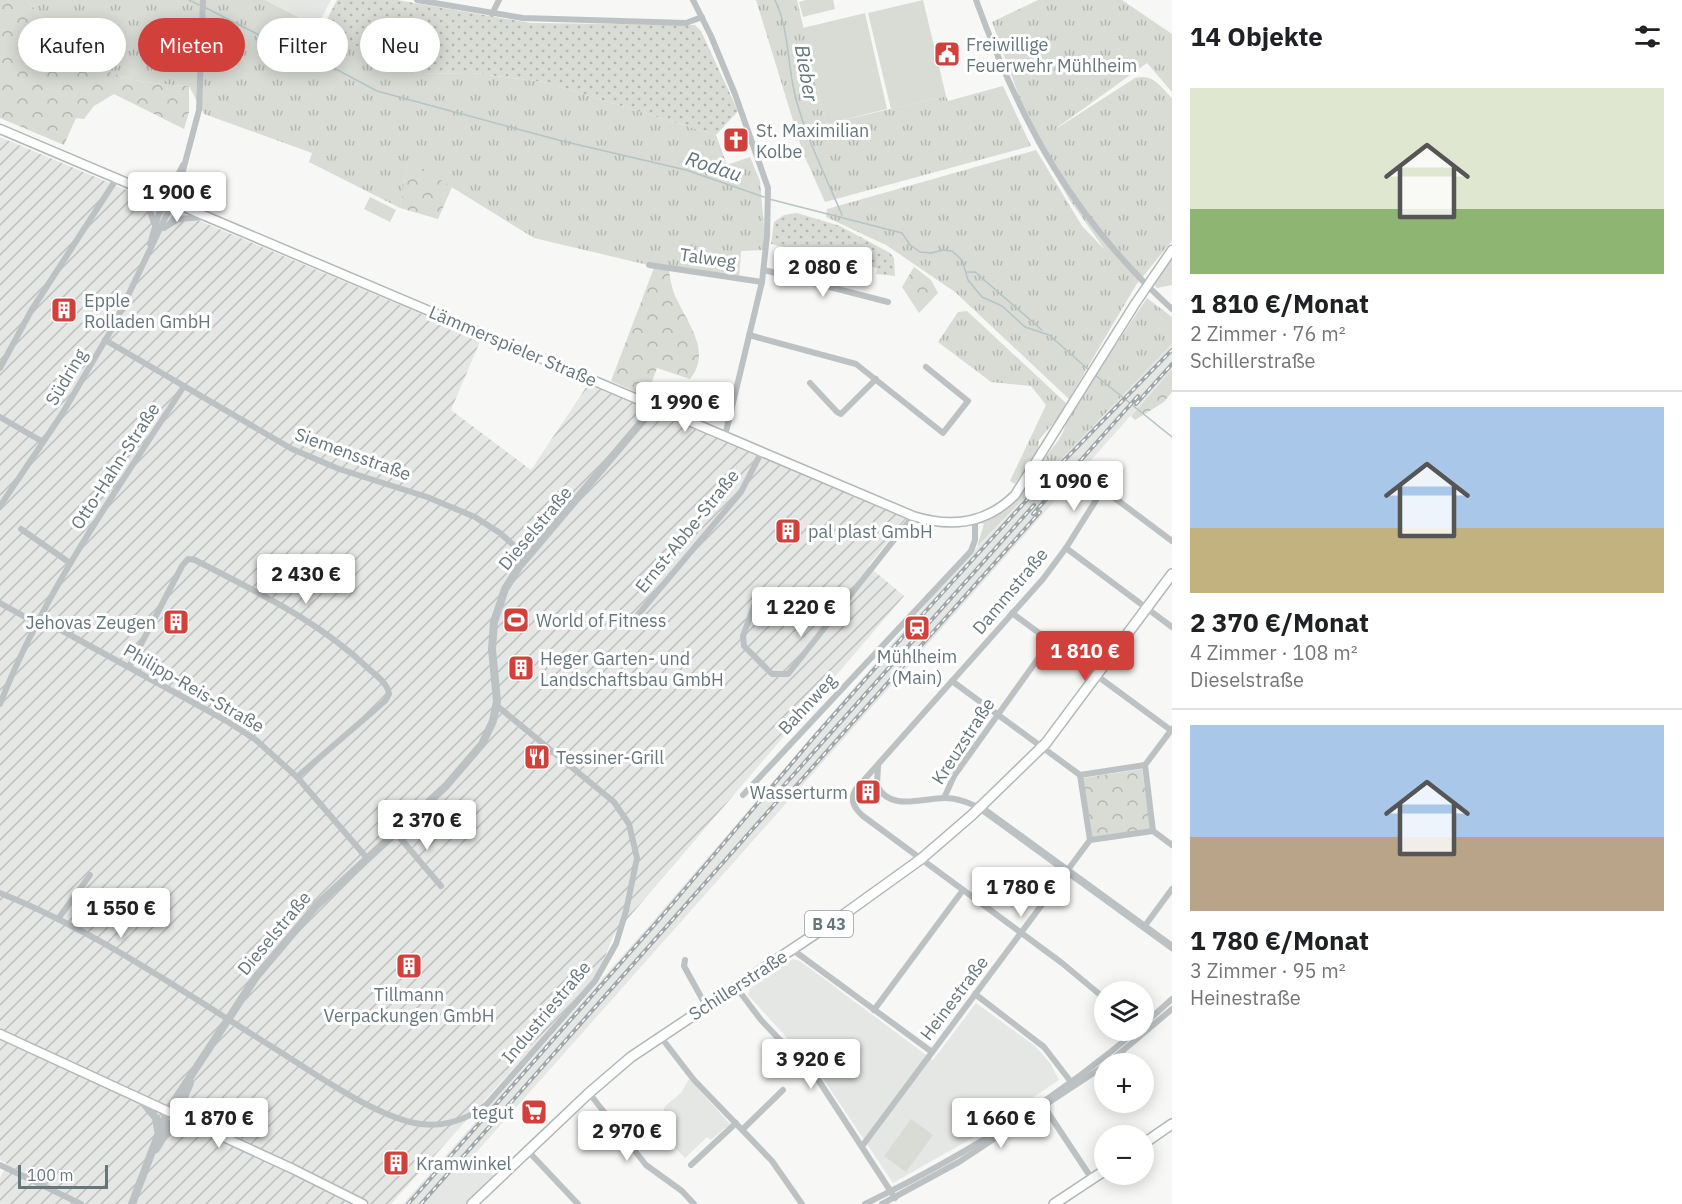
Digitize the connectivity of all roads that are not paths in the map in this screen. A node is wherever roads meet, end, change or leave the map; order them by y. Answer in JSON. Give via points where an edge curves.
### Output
{"nodes":[{"id":1,"x":203,"y":0,"type":"edge"},
{"id":2,"x":417,"y":0,"type":"edge"},
{"id":3,"x":499,"y":0,"type":"edge"},
{"id":4,"x":693,"y":0,"type":"edge"},
{"id":5,"x":976,"y":0,"type":"edge"},
{"id":6,"x":492,"y":14,"type":"junction"},
{"id":7,"x":702,"y":17,"type":"junction"},
{"id":8,"x":0,"y":129,"type":"edge"},
{"id":9,"x":189,"y":154,"type":"junction"},
{"id":10,"x":117,"y":178,"type":"junction"},
{"id":11,"x":183,"y":178,"type":"junction"},
{"id":12,"x":130,"y":184,"type":"junction"},
{"id":13,"x":169,"y":201,"type":"junction"},
{"id":14,"x":207,"y":217,"type":"junction"},
{"id":15,"x":156,"y":232,"type":"junction"},
{"id":16,"x":1172,"y":250,"type":"edge"},
{"id":17,"x":649,"y":265,"type":"dead end"},
{"id":18,"x":764,"y":270,"type":"junction"},
{"id":19,"x":762,"y":282,"type":"junction"},
{"id":20,"x":888,"y":302,"type":"dead end"},
{"id":21,"x":1172,"y":309,"type":"edge"},
{"id":22,"x":749,"y":335,"type":"junction"},
{"id":23,"x":105,"y":340,"type":"junction"},
{"id":24,"x":926,"y":367,"type":"dead end"},
{"id":25,"x":0,"y":368,"type":"edge"},
{"id":26,"x":876,"y":379,"type":"junction"},
{"id":27,"x":810,"y":383,"type":"dead end"},
{"id":28,"x":184,"y":386,"type":"junction"},
{"id":29,"x":655,"y":406,"type":"junction"},
{"id":30,"x":0,"y":417,"type":"edge"},
{"id":31,"x":725,"y":436,"type":"junction"},
{"id":32,"x":44,"y":442,"type":"junction"},
{"id":33,"x":762,"y":451,"type":"junction"},
{"id":34,"x":1103,"y":489,"type":"dead end"},
{"id":35,"x":1112,"y":496,"type":"dead end"},
{"id":36,"x":0,"y":506,"type":"edge"},
{"id":37,"x":913,"y":516,"type":"junction"},
{"id":38,"x":975,"y":520,"type":"junction"},
{"id":39,"x":21,"y":529,"type":"dead end"},
{"id":40,"x":1172,"y":541,"type":"edge"},
{"id":41,"x":1066,"y":548,"type":"junction"},
{"id":42,"x":527,"y":558,"type":"junction"},
{"id":43,"x":70,"y":563,"type":"junction"},
{"id":44,"x":1172,"y":574,"type":"edge"},
{"id":45,"x":0,"y":603,"type":"edge"},
{"id":46,"x":754,"y":603,"type":"dead end"},
{"id":47,"x":1146,"y":608,"type":"junction"},
{"id":48,"x":1012,"y":614,"type":"junction"},
{"id":49,"x":38,"y":620,"type":"junction"},
{"id":50,"x":645,"y":624,"type":"dead end"},
{"id":51,"x":1172,"y":627,"type":"edge"},
{"id":52,"x":1050,"y":642,"type":"junction"},
{"id":53,"x":129,"y":667,"type":"junction"},
{"id":54,"x":1096,"y":675,"type":"junction"},
{"id":55,"x":952,"y":681,"type":"junction"},
{"id":56,"x":0,"y":704,"type":"edge"},
{"id":57,"x":496,"y":705,"type":"junction"},
{"id":58,"x":998,"y":714,"type":"junction"},
{"id":59,"x":1172,"y":730,"type":"edge"},
{"id":60,"x":1042,"y":747,"type":"junction"},
{"id":61,"x":883,"y":758,"type":"junction"},
{"id":62,"x":1145,"y":765,"type":"junction"},
{"id":63,"x":1080,"y":775,"type":"junction"},
{"id":64,"x":297,"y":777,"type":"junction"},
{"id":65,"x":742,"y":795,"type":"dead end"},
{"id":66,"x":944,"y":798,"type":"junction"},
{"id":67,"x":981,"y":808,"type":"junction"},
{"id":68,"x":1153,"y":831,"type":"junction"},
{"id":69,"x":395,"y":832,"type":"junction"},
{"id":70,"x":1090,"y":840,"type":"junction"},
{"id":71,"x":1172,"y":845,"type":"edge"},
{"id":72,"x":366,"y":857,"type":"junction"},
{"id":73,"x":921,"y":859,"type":"junction"},
{"id":74,"x":1067,"y":870,"type":"junction"},
{"id":75,"x":90,"y":875,"type":"dead end"},
{"id":76,"x":441,"y":886,"type":"dead end"},
{"id":77,"x":1172,"y":889,"type":"edge"},
{"id":78,"x":963,"y":890,"type":"junction"},
{"id":79,"x":0,"y":893,"type":"edge"},
{"id":80,"x":58,"y":919,"type":"junction"},
{"id":81,"x":1144,"y":927,"type":"junction"},
{"id":82,"x":1021,"y":933,"type":"junction"},
{"id":83,"x":1172,"y":947,"type":"edge"},
{"id":84,"x":793,"y":950,"type":"junction"},
{"id":85,"x":685,"y":960,"type":"dead end"},
{"id":86,"x":736,"y":987,"type":"junction"},
{"id":87,"x":1094,"y":990,"type":"edge"},
{"id":88,"x":975,"y":994,"type":"junction"},
{"id":89,"x":1172,"y":999,"type":"edge"},
{"id":90,"x":706,"y":1006,"type":"junction"},
{"id":91,"x":874,"y":1010,"type":"junction"},
{"id":92,"x":1172,"y":1010,"type":"edge"},
{"id":93,"x":1154,"y":1015,"type":"edge"},
{"id":94,"x":226,"y":1018,"type":"junction"},
{"id":95,"x":1154,"y":1021,"type":"edge"},
{"id":96,"x":0,"y":1034,"type":"edge"},
{"id":97,"x":660,"y":1036,"type":"junction"},
{"id":98,"x":1125,"y":1041,"type":"edge"},
{"id":99,"x":1128,"y":1041,"type":"edge"},
{"id":100,"x":932,"y":1052,"type":"junction"},
{"id":101,"x":1116,"y":1053,"type":"edge"},
{"id":102,"x":195,"y":1070,"type":"junction"},
{"id":103,"x":1094,"y":1072,"type":"edge"},
{"id":104,"x":1073,"y":1084,"type":"junction"},
{"id":105,"x":783,"y":1090,"type":"dead end"},
{"id":106,"x":589,"y":1093,"type":"junction"},
{"id":107,"x":184,"y":1095,"type":"junction"},
{"id":108,"x":1047,"y":1097,"type":"junction"},
{"id":109,"x":142,"y":1101,"type":"junction"},
{"id":110,"x":1043,"y":1108,"type":"junction"},
{"id":111,"x":167,"y":1112,"type":"junction"},
{"id":112,"x":176,"y":1116,"type":"junction"},
{"id":113,"x":736,"y":1123,"type":"junction"},
{"id":114,"x":1172,"y":1124,"type":"edge"},
{"id":115,"x":202,"y":1127,"type":"junction"},
{"id":116,"x":743,"y":1129,"type":"junction"},
{"id":117,"x":158,"y":1133,"type":"junction"},
{"id":118,"x":1154,"y":1136,"type":"edge"},
{"id":119,"x":863,"y":1145,"type":"junction"},
{"id":120,"x":529,"y":1152,"type":"junction"},
{"id":121,"x":153,"y":1154,"type":"junction"},
{"id":122,"x":0,"y":1165,"type":"edge"},
{"id":123,"x":691,"y":1165,"type":"dead end"},
{"id":124,"x":1092,"y":1179,"type":"joint"},
{"id":125,"x":893,"y":1194,"type":"junction"},
{"id":126,"x":476,"y":1203,"type":"edge"},
{"id":127,"x":81,"y":1204,"type":"edge"},
{"id":128,"x":132,"y":1204,"type":"edge"},
{"id":129,"x":363,"y":1204,"type":"edge"},
{"id":130,"x":578,"y":1204,"type":"edge"},
{"id":131,"x":694,"y":1204,"type":"edge"},
{"id":132,"x":802,"y":1204,"type":"edge"},
{"id":133,"x":865,"y":1204,"type":"edge"},
{"id":134,"x":882,"y":1204,"type":"edge"},
{"id":135,"x":1054,"y":1204,"type":"edge"}],
"edges":[{"from":1,"to":9,"type":"street","via":[[199,105]]},
{"from":2,"to":6,"type":"street"},
{"from":3,"to":6,"type":"street"},
{"from":4,"to":7,"type":"street"},
{"from":5,"to":21,"type":"street","via":[[1015,95],[1063,184],[1115,253]]},
{"from":6,"to":7,"type":"street","via":[[686,23]]},
{"from":7,"to":18,"type":"street","via":[[768,188]]},
{"from":8,"to":10,"type":"main road","name":"Lämmerspieler Straße"},
{"from":9,"to":11,"type":"street"},
{"from":9,"to":13,"type":"street"},
{"from":10,"to":12,"type":"main road","name":"Lämmerspieler Straße"},
{"from":10,"to":25,"type":"street","via":[[34,305]]},
{"from":11,"to":13,"type":"street"},
{"from":11,"to":14,"type":"street","name":"Lämmerspieler Straße","via":[[184,196]]},
{"from":12,"to":13,"type":"main road","name":"Lämmerspieler Straße"},
{"from":12,"to":15,"type":"street","name":"Lämmerspieler Straße","via":[[146,199]]},
{"from":13,"to":14,"type":"main road","name":"Lämmerspieler Straße"},
{"from":13,"to":15,"type":"street","name":"Südring"},
{"from":14,"to":15,"type":"street","name":"Lämmerspieler Straße","via":[[178,219]]},
{"from":14,"to":29,"type":"main road","name":"Lämmerspieler Straße"},
{"from":15,"to":23,"type":"street","name":"Südring","via":[[130,295]]},
{"from":16,"to":38,"type":"main road","name":"Lämmerspieler Straße","bridge":true,"via":[[1018,491],[998,509]]},
{"from":17,"to":19,"type":"street","name":"Talweg"},
{"from":18,"to":19,"type":"street"},
{"from":18,"to":20,"type":"street"},
{"from":19,"to":22,"type":"street"},
{"from":22,"to":26,"type":"street","via":[[851,362]]},
{"from":22,"to":31,"type":"street"},
{"from":23,"to":28,"type":"street","name":"Siemensstraße"},
{"from":23,"to":32,"type":"street","name":"Südring"},
{"from":24,"to":26,"type":"street","via":[[968,401],[943,433]]},
{"from":26,"to":27,"type":"street","via":[[841,414]]},
{"from":28,"to":42,"type":"street","name":"Siemensstraße","via":[[292,449],[476,517]]},
{"from":28,"to":43,"type":"street","name":"Otto-Hahn-Straße"},
{"from":29,"to":31,"type":"main road","name":"Lämmerspieler Straße"},
{"from":29,"to":42,"type":"street","name":"Dieselstraße"},
{"from":30,"to":32,"type":"street"},
{"from":31,"to":33,"type":"main road","name":"Lämmerspieler Straße"},
{"from":32,"to":36,"type":"street","name":"Südring"},
{"from":33,"to":37,"type":"main road","name":"Lämmerspieler Straße"},
{"from":33,"to":50,"type":"street","name":"Ernst-Abbe-Straße","via":[[741,492],[636,617]]},
{"from":34,"to":41,"type":"street","name":"Dammstraße"},
{"from":35,"to":40,"type":"street"},
{"from":37,"to":38,"type":"main road","name":"Lämmerspieler Straße","via":[[941,522]]},
{"from":37,"to":46,"type":"street","via":[[788,674],[774,675],[744,646],[743,636]]},
{"from":38,"to":65,"type":"street","name":"Bahnweg","via":[[971,551]]},
{"from":39,"to":43,"type":"street"},
{"from":41,"to":47,"type":"street"},
{"from":41,"to":48,"type":"street","name":"Dammstraße"},
{"from":42,"to":57,"type":"street","name":"Dieselstraße","via":[[506,588],[494,622]]},
{"from":43,"to":49,"type":"street","name":"Otto-Hahn-Straße"},
{"from":44,"to":47,"type":"main road","number":"B 43"},
{"from":45,"to":49,"type":"street"},
{"from":47,"to":51,"type":"street"},
{"from":47,"to":54,"type":"main road","name":"Schillerstraße","number":"B 43"},
{"from":48,"to":52,"type":"street"},
{"from":48,"to":55,"type":"street","name":"Dammstraße"},
{"from":49,"to":53,"type":"street","name":"Philipp-Reis-Straße"},
{"from":49,"to":56,"type":"street","name":"Otto-Hahn-Straße"},
{"from":52,"to":54,"type":"street"},
{"from":52,"to":58,"type":"street","name":"Kreuzstraße"},
{"from":53,"to":64,"type":"street","name":"Philipp-Reis-Straße","via":[[242,730]]},
{"from":53,"to":64,"type":"street","via":[[188,559],[311,622],[351,652],[386,686],[389,694]]},
{"from":54,"to":59,"type":"street"},
{"from":54,"to":60,"type":"main road","name":"Schillerstraße","number":"B 43"},
{"from":55,"to":58,"type":"street"},
{"from":55,"to":61,"type":"street","name":"Dammstraße"},
{"from":57,"to":69,"type":"street","name":"Dieselstraße","via":[[490,727],[471,759]]},
{"from":57,"to":94,"type":"street","name":"Industriestraße","via":[[614,802],[634,837],[636,866],[622,925],[608,960],[589,988],[486,1104],[469,1116],[441,1125],[411,1122],[384,1112]]},
{"from":58,"to":60,"type":"street"},
{"from":58,"to":66,"type":"street","name":"Kreuzstraße","via":[[951,780]]},
{"from":59,"to":62,"type":"street"},
{"from":60,"to":63,"type":"street"},
{"from":60,"to":67,"type":"main road","name":"Schillerstraße","number":"B 43"},
{"from":61,"to":66,"type":"street","via":[[876,780],[887,798],[909,802]]},
{"from":61,"to":73,"type":"street","name":"Dammstraße","via":[[854,792],[854,806]]},
{"from":62,"to":63,"type":"street"},
{"from":62,"to":68,"type":"street"},
{"from":63,"to":70,"type":"street"},
{"from":64,"to":72,"type":"street","name":"Philipp-Reis-Straße"},
{"from":66,"to":67,"type":"street"},
{"from":67,"to":73,"type":"main road","name":"Schillerstraße","number":"B 43"},
{"from":67,"to":74,"type":"street"},
{"from":68,"to":70,"type":"street"},
{"from":68,"to":71,"type":"street"},
{"from":69,"to":72,"type":"street","name":"Dieselstraße"},
{"from":69,"to":76,"type":"street"},
{"from":70,"to":74,"type":"street","name":"Heinestraße"},
{"from":72,"to":94,"type":"street","name":"Dieselstraße","via":[[287,937]]},
{"from":73,"to":78,"type":"street"},
{"from":73,"to":84,"type":"main road","name":"Schillerstraße","number":"B 43"},
{"from":74,"to":81,"type":"street"},
{"from":74,"to":82,"type":"street","name":"Heinestraße"},
{"from":75,"to":80,"type":"street"},
{"from":77,"to":81,"type":"street"},
{"from":78,"to":82,"type":"street"},
{"from":78,"to":91,"type":"street"},
{"from":79,"to":80,"type":"street","name":"Industriestraße"},
{"from":80,"to":94,"type":"street","name":"Industriestraße"},
{"from":81,"to":83,"type":"street"},
{"from":82,"to":87,"type":"street"},
{"from":82,"to":88,"type":"street","name":"Heinestraße"},
{"from":84,"to":86,"type":"main road","name":"Schillerstraße","number":"B 43"},
{"from":84,"to":91,"type":"street"},
{"from":85,"to":90,"type":"street","via":[[684,966]]},
{"from":86,"to":90,"type":"main road","name":"Schillerstraße","number":"B 43"},
{"from":86,"to":119,"type":"street","via":[[761,1020],[819,1080]]},
{"from":88,"to":100,"type":"street","name":"Heinestraße"},
{"from":88,"to":104,"type":"street","via":[[1037,1040]]},
{"from":89,"to":93,"type":"street"},
{"from":90,"to":97,"type":"main road","name":"Schillerstraße","number":"B 43"},
{"from":91,"to":100,"type":"street"},
{"from":92,"to":95,"type":"street"},
{"from":94,"to":102,"type":"street","name":"Dieselstraße"},
{"from":96,"to":109,"type":"main road"},
{"from":97,"to":106,"type":"main road","name":"Schillerstraße","number":"B 43"},
{"from":97,"to":113,"type":"street","via":[[694,1080]]},
{"from":98,"to":104,"type":"street"},
{"from":99,"to":101,"type":"street"},
{"from":100,"to":119,"type":"street","name":"Heinestraße"},
{"from":102,"to":107,"type":"street","name":"Dieselstraße"},
{"from":102,"to":111,"type":"street","name":"Dieselstraße"},
{"from":103,"to":104,"type":"street"},
{"from":104,"to":108,"type":"street"},
{"from":104,"to":110,"type":"street"},
{"from":105,"to":116,"type":"street"},
{"from":106,"to":120,"type":"main road","name":"Schillerstraße","number":"B 43"},
{"from":106,"to":131,"type":"street","via":[[646,1166]]},
{"from":107,"to":112,"type":"street","name":"Dieselstraße"},
{"from":107,"to":115,"type":"street","via":[[188,1113]]},
{"from":108,"to":110,"type":"street"},
{"from":108,"to":125,"type":"street"},
{"from":109,"to":111,"type":"main road"},
{"from":109,"to":117,"type":"street","via":[[156,1118]]},
{"from":110,"to":124,"type":"street"},
{"from":110,"to":125,"type":"street","via":[[959,1162]]},
{"from":111,"to":112,"type":"main road"},
{"from":111,"to":117,"type":"street","name":"Dieselstraße"},
{"from":112,"to":115,"type":"main road"},
{"from":112,"to":121,"type":"street","name":"Dieselstraße"},
{"from":113,"to":116,"type":"street"},
{"from":113,"to":123,"type":"street"},
{"from":114,"to":118,"type":"main road"},
{"from":115,"to":129,"type":"main road"},
{"from":116,"to":132,"type":"street"},
{"from":117,"to":121,"type":"street","name":"Dieselstraße"},
{"from":119,"to":125,"type":"street"},
{"from":120,"to":126,"type":"main road","name":"Schillerstraße","number":"B 43"},
{"from":120,"to":130,"type":"street"},
{"from":121,"to":128,"type":"street","name":"Dieselstraße"},
{"from":122,"to":127,"type":"street"},
{"from":124,"to":135,"type":"main road"},
{"from":125,"to":133,"type":"street"},
{"from":125,"to":134,"type":"street"}]}
